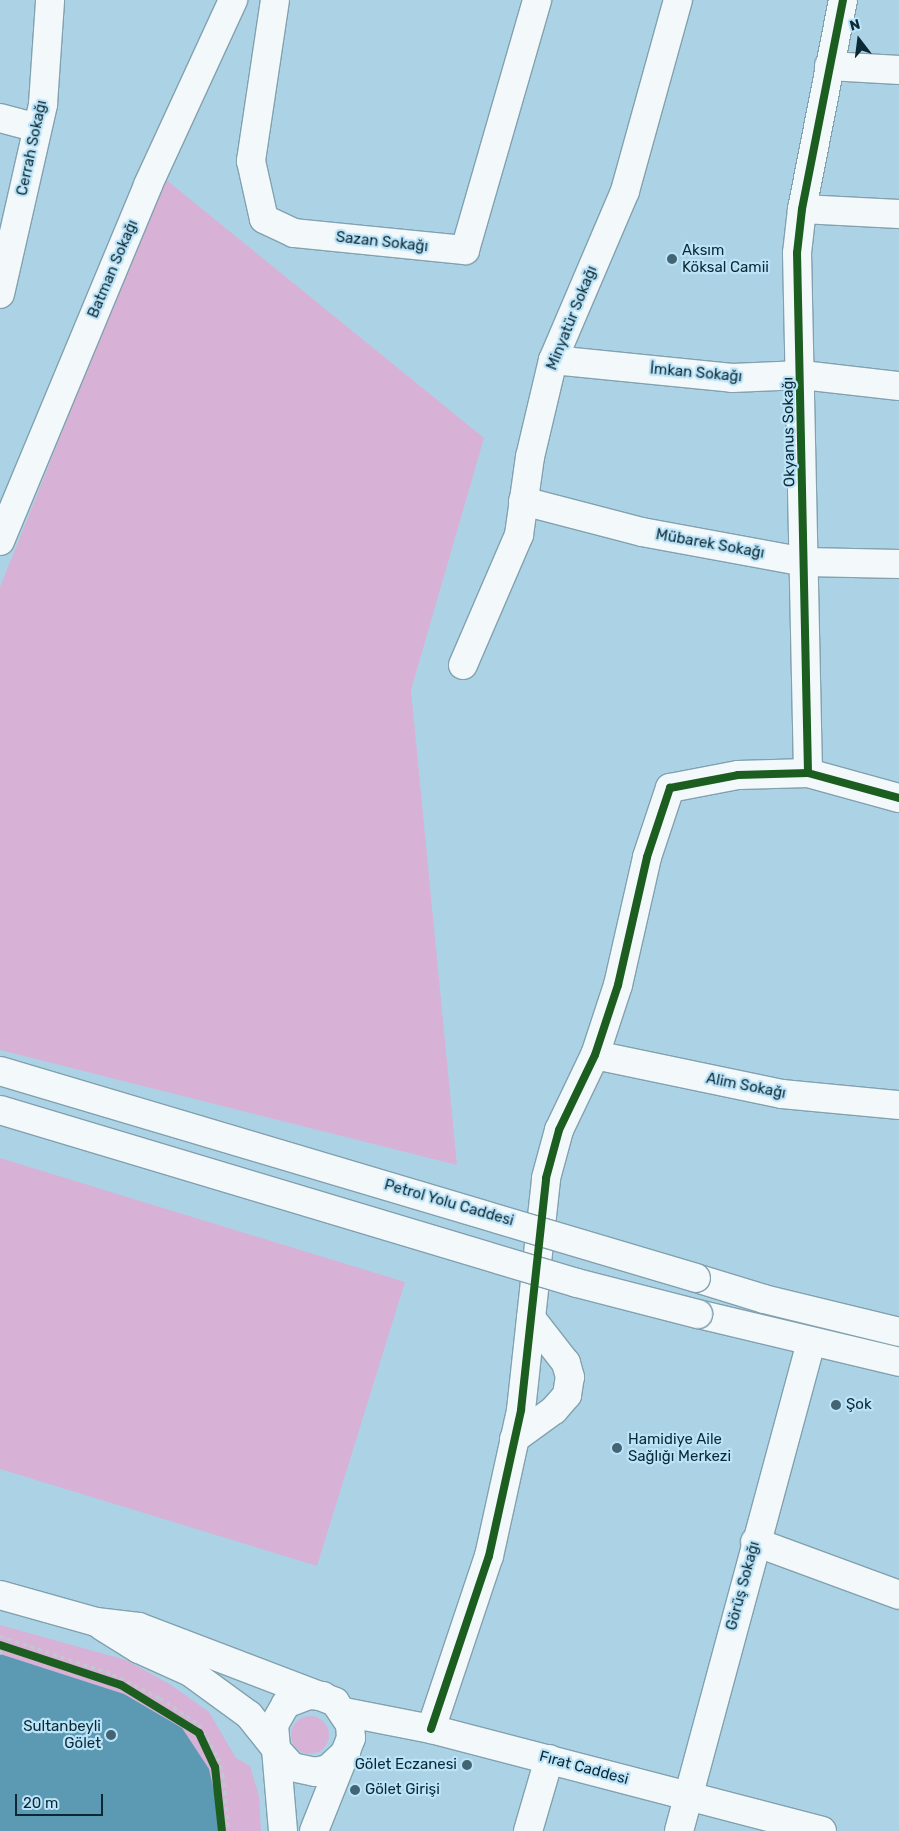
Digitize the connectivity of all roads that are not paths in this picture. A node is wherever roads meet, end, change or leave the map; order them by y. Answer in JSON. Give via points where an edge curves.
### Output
{"nodes":[{"id":1,"x":50,"y":0,"type":"edge"},
{"id":2,"x":233,"y":0,"type":"edge"},
{"id":3,"x":275,"y":0,"type":"edge"},
{"id":4,"x":537,"y":0,"type":"edge"},
{"id":5,"x":678,"y":0,"type":"edge"},
{"id":6,"x":843,"y":0,"type":"edge"},
{"id":7,"x":829,"y":66,"type":"junction"},
{"id":8,"x":899,"y":70,"type":"edge"},
{"id":9,"x":0,"y":118,"type":"edge"},
{"id":10,"x":37,"y":128,"type":"junction"},
{"id":11,"x":802,"y":209,"type":"junction"},
{"id":12,"x":899,"y":214,"type":"edge"},
{"id":13,"x":0,"y":294,"type":"edge"},
{"id":14,"x":552,"y":360,"type":"junction"},
{"id":15,"x":802,"y":375,"type":"junction"},
{"id":16,"x":899,"y":386,"type":"edge"},
{"id":17,"x":524,"y":501,"type":"junction"},
{"id":18,"x":0,"y":541,"type":"edge"},
{"id":19,"x":806,"y":562,"type":"junction"},
{"id":20,"x":899,"y":564,"type":"edge"},
{"id":21,"x":463,"y":665,"type":"dead end"},
{"id":22,"x":808,"y":774,"type":"junction"},
{"id":23,"x":899,"y":798,"type":"edge"},
{"id":24,"x":595,"y":1055,"type":"junction"},
{"id":25,"x":0,"y":1072,"type":"edge"},
{"id":26,"x":899,"y":1105,"type":"edge"},
{"id":27,"x":0,"y":1110,"type":"edge"},
{"id":28,"x":531,"y":1318,"type":"junction"},
{"id":29,"x":899,"y":1332,"type":"edge"},
{"id":30,"x":811,"y":1342,"type":"junction"},
{"id":31,"x":899,"y":1362,"type":"edge"},
{"id":32,"x":514,"y":1439,"type":"junction"},
{"id":33,"x":755,"y":1542,"type":"junction"},
{"id":34,"x":0,"y":1595,"type":"edge"},
{"id":35,"x":899,"y":1595,"type":"edge"},
{"id":36,"x":96,"y":1622,"type":"junction"},
{"id":37,"x":334,"y":1704,"type":"junction"},
{"id":38,"x":431,"y":1729,"type":"junction"},
{"id":39,"x":276,"y":1748,"type":"junction"},
{"id":40,"x":347,"y":1750,"type":"junction"},
{"id":41,"x":549,"y":1759,"type":"junction"},
{"id":42,"x":687,"y":1795,"type":"junction"},
{"id":43,"x":283,"y":1831,"type":"edge"},
{"id":44,"x":314,"y":1831,"type":"edge"},
{"id":45,"x":528,"y":1831,"type":"edge"},
{"id":46,"x":679,"y":1831,"type":"edge"},
{"id":47,"x":822,"y":1831,"type":"edge"}],
"edges":[{"from":1,"to":10,"type":"street","name":"Cerrah Sokağı","via":[[43,104]]},
{"from":2,"to":18,"type":"street","name":"Batman Sokağı","via":[[148,185]]},
{"from":3,"to":4,"type":"street","name":"Sazan Sokağı","via":[[251,161],[264,219],[294,232],[464,250]]},
{"from":5,"to":14,"type":"street","name":"Minyatür Sokağı","via":[[625,191]]},
{"from":6,"to":7,"type":"street","name":"Okyanus Sokağı"},
{"from":7,"to":8,"type":"street"},
{"from":7,"to":11,"type":"street","name":"Okyanus Sokağı"},
{"from":9,"to":10,"type":"street"},
{"from":10,"to":13,"type":"street","name":"Cerrah Sokağı"},
{"from":11,"to":12,"type":"street"},
{"from":11,"to":15,"type":"street","name":"Okyanus Sokağı","via":[[797,253]]},
{"from":14,"to":15,"type":"street","name":"İmkan Sokağı","via":[[732,378]]},
{"from":14,"to":17,"type":"street","name":"Minyatür Sokağı"},
{"from":15,"to":16,"type":"street","name":"İmkan Sokağı"},
{"from":15,"to":19,"type":"street","name":"Okyanus Sokağı"},
{"from":17,"to":19,"type":"street","name":"Mübarek Sokağı","via":[[642,532]]},
{"from":17,"to":21,"type":"street","name":"Minyatür Sokağı","via":[[519,535]]},
{"from":19,"to":20,"type":"street","name":"Mübarek Sokağı"},
{"from":19,"to":22,"type":"street","name":"Okyanus Sokağı"},
{"from":22,"to":23,"type":"street"},
{"from":22,"to":24,"type":"street","via":[[738,775],[670,788],[647,857],[618,985]]},
{"from":24,"to":26,"type":"street","name":"Alim Sokağı","via":[[782,1094]]},
{"from":24,"to":28,"type":"street","via":[[559,1130],[546,1178]]},
{"from":25,"to":29,"type":"street","name":"Petrol Yolu Caddesi","bridge":true,"via":[[764,1299]]},
{"from":27,"to":30,"type":"street","bridge":true,"via":[[577,1283]]},
{"from":28,"to":32,"type":"street","via":[[521,1410]]},
{"from":28,"to":32,"type":"street","via":[[566,1362],[570,1377],[567,1395],[554,1410]]},
{"from":30,"to":31,"type":"street"},
{"from":30,"to":33,"type":"street","name":"Görüş Sokağı"},
{"from":32,"to":38,"type":"street","via":[[489,1556]]},
{"from":33,"to":35,"type":"street"},
{"from":33,"to":42,"type":"street","name":"Görüş Sokağı"},
{"from":34,"to":36,"type":"street"},
{"from":36,"to":37,"type":"street","via":[[139,1627]]},
{"from":36,"to":39,"type":"street","via":[[222,1693],[249,1715]]},
{"from":37,"to":38,"type":"street","name":"Fırat Caddesi"},
{"from":37,"to":39,"type":"street","via":[[310,1695],[286,1704],[274,1725]]},
{"from":37,"to":40,"type":"street","via":[[350,1724]]},
{"from":38,"to":41,"type":"street","name":"Fırat Caddesi"},
{"from":39,"to":40,"type":"street","via":[[292,1767],[315,1772],[328,1769]]},
{"from":39,"to":43,"type":"street"},
{"from":40,"to":44,"type":"street"},
{"from":41,"to":42,"type":"street","name":"Fırat Caddesi"},
{"from":41,"to":45,"type":"street"},
{"from":42,"to":46,"type":"street","name":"Görüş Sokağı"},
{"from":42,"to":47,"type":"street","name":"Fırat Caddesi"}]}
